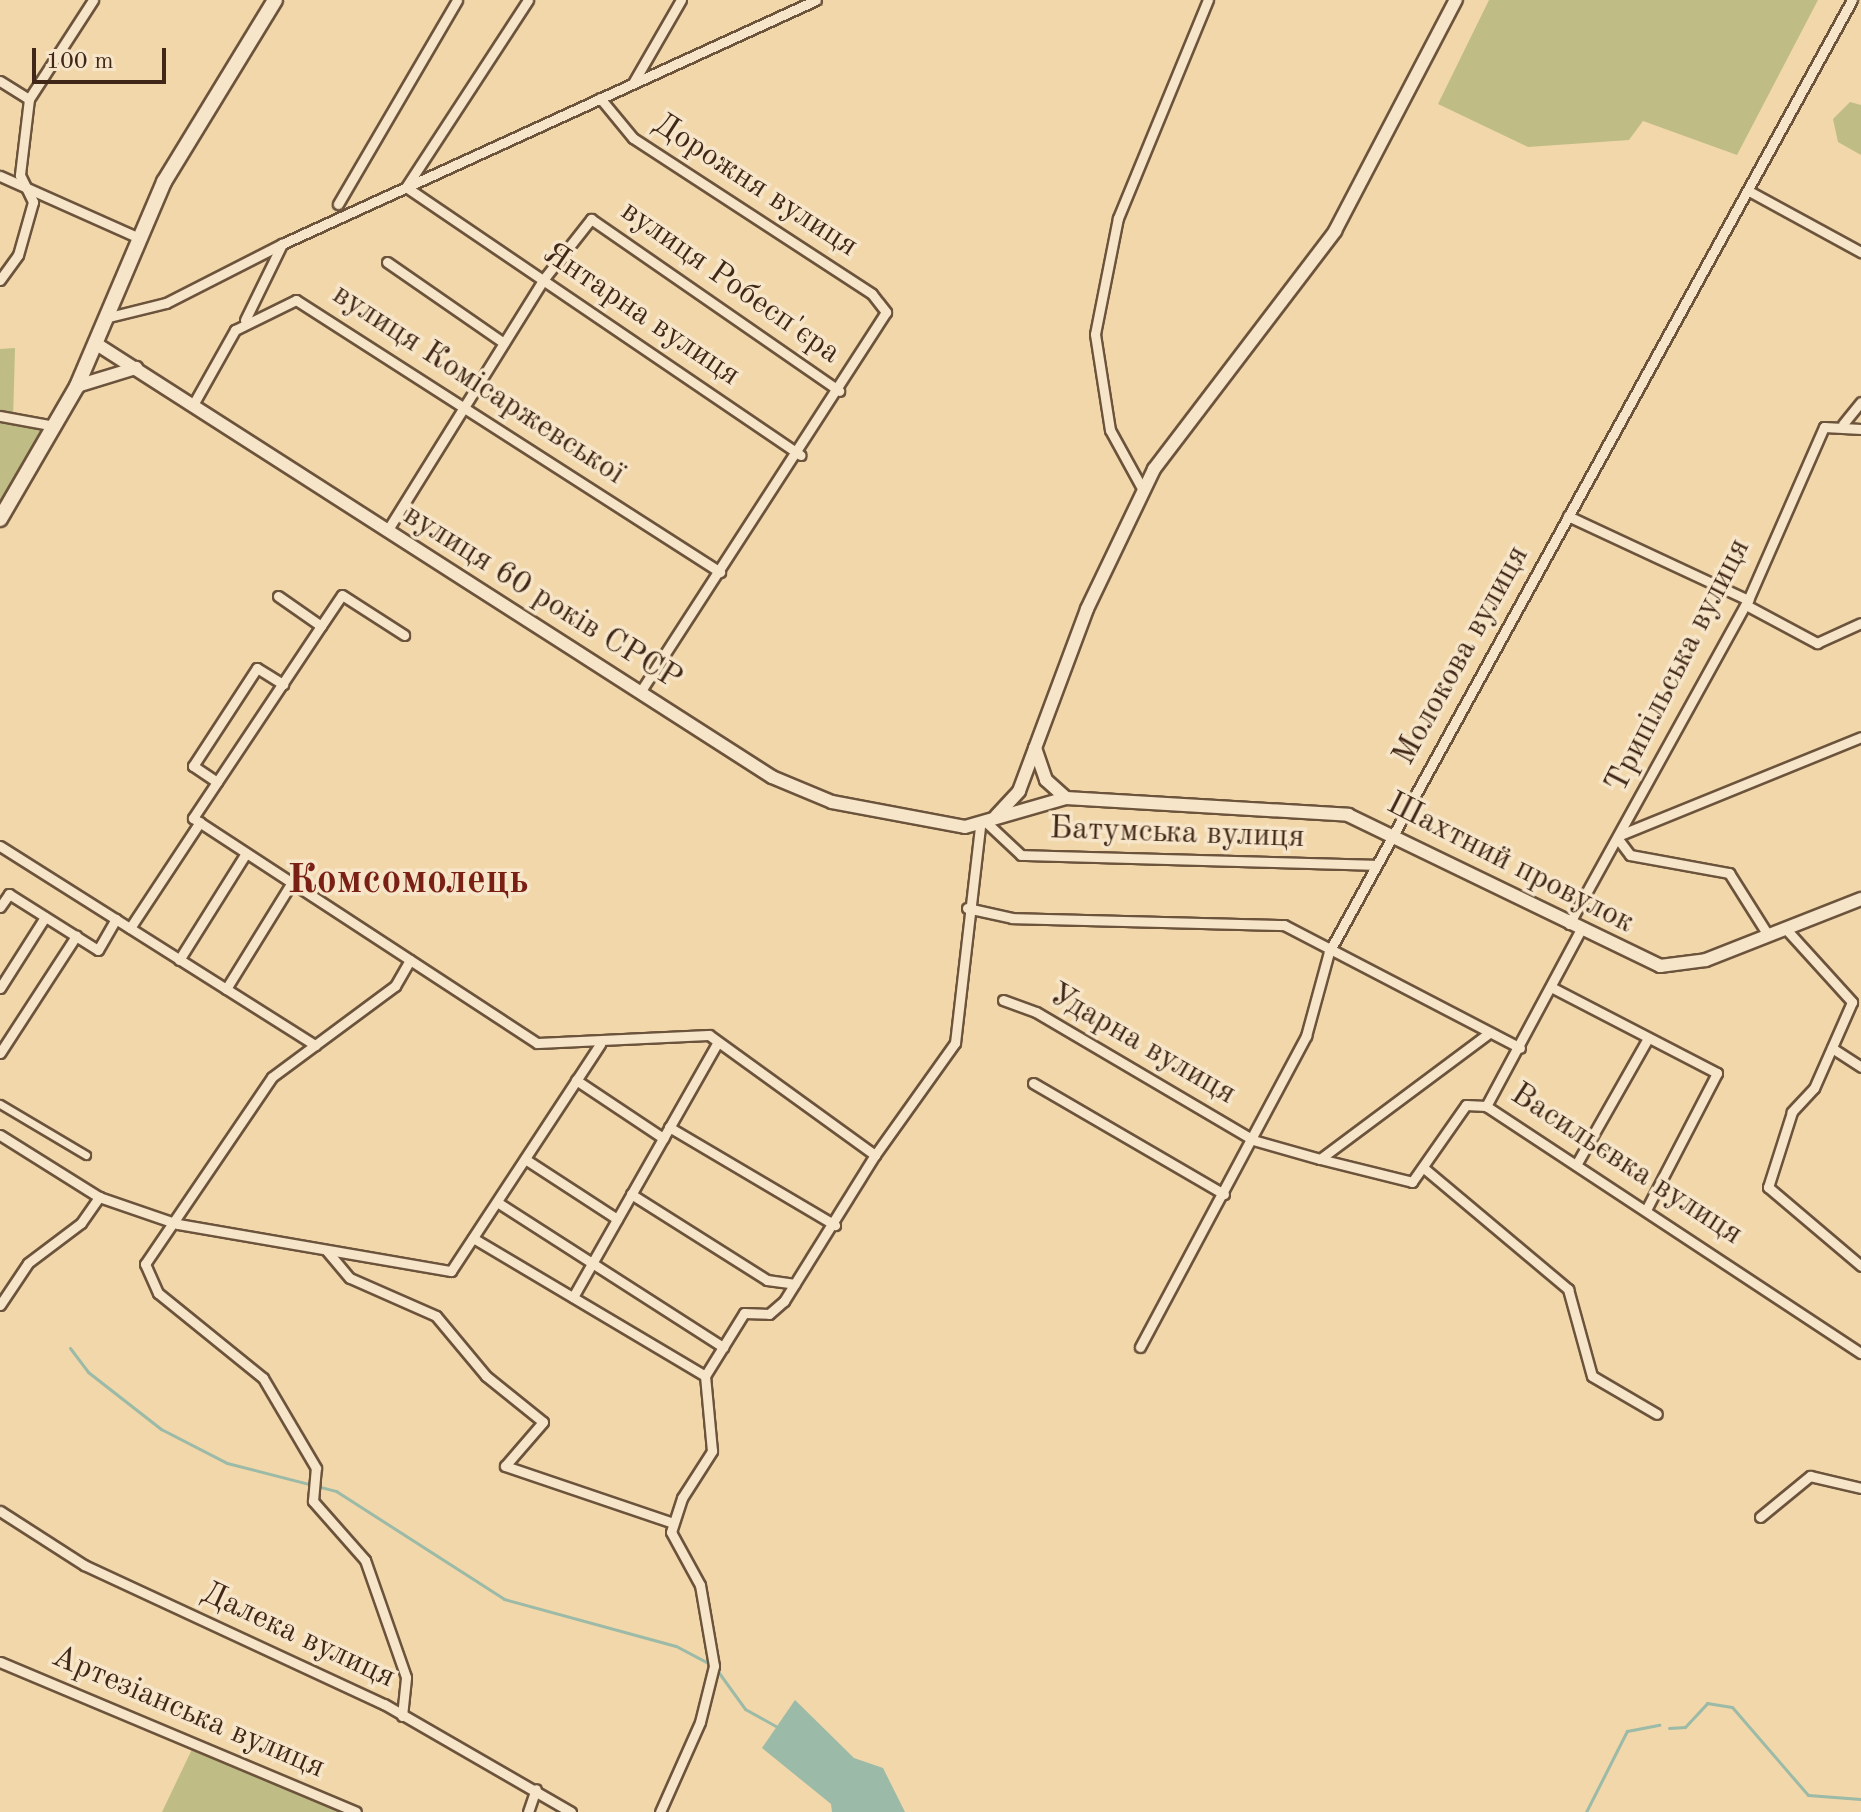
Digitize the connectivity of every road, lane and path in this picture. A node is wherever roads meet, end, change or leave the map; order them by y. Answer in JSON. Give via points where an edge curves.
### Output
{"nodes":[{"id":1,"x":93,"y":0,"type":"edge"},
{"id":2,"x":275,"y":0,"type":"edge"},
{"id":3,"x":457,"y":0,"type":"edge"},
{"id":4,"x":528,"y":0,"type":"edge"},
{"id":5,"x":681,"y":0,"type":"edge"},
{"id":6,"x":816,"y":0,"type":"edge"},
{"id":7,"x":1208,"y":0,"type":"edge"},
{"id":8,"x":1456,"y":0,"type":"edge"},
{"id":9,"x":1852,"y":0,"type":"edge"},
{"id":10,"x":0,"y":81,"type":"edge"},
{"id":11,"x":633,"y":83,"type":"junction"},
{"id":12,"x":600,"y":98,"type":"junction"},
{"id":13,"x":29,"y":99,"type":"junction"},
{"id":14,"x":0,"y":176,"type":"edge"},
{"id":15,"x":23,"y":186,"type":"junction"},
{"id":16,"x":406,"y":187,"type":"junction"},
{"id":17,"x":1749,"y":191,"type":"junction"},
{"id":18,"x":338,"y":204,"type":"dead end"},
{"id":19,"x":137,"y":237,"type":"junction"},
{"id":20,"x":282,"y":244,"type":"junction"},
{"id":21,"x":1861,"y":252,"type":"edge"},
{"id":22,"x":387,"y":262,"type":"dead end"},
{"id":23,"x":0,"y":280,"type":"edge"},
{"id":24,"x":543,"y":280,"type":"junction"},
{"id":25,"x":104,"y":318,"type":"junction"},
{"id":26,"x":245,"y":320,"type":"junction"},
{"id":27,"x":95,"y":343,"type":"junction"},
{"id":28,"x":504,"y":343,"type":"junction"},
{"id":29,"x":136,"y":368,"type":"junction"},
{"id":30,"x":77,"y":386,"type":"junction"},
{"id":31,"x":839,"y":391,"type":"junction"},
{"id":32,"x":1861,"y":402,"type":"edge"},
{"id":33,"x":194,"y":403,"type":"junction"},
{"id":34,"x":465,"y":404,"type":"junction"},
{"id":35,"x":0,"y":416,"type":"edge"},
{"id":36,"x":1843,"y":424,"type":"junction"},
{"id":37,"x":55,"y":426,"type":"junction"},
{"id":38,"x":1861,"y":429,"type":"edge"},
{"id":39,"x":800,"y":455,"type":"junction"},
{"id":40,"x":1143,"y":490,"type":"junction"},
{"id":41,"x":1568,"y":516,"type":"junction"},
{"id":42,"x":0,"y":519,"type":"edge"},
{"id":43,"x":387,"y":531,"type":"junction"},
{"id":44,"x":720,"y":572,"type":"junction"},
{"id":45,"x":278,"y":596,"type":"dead end"},
{"id":46,"x":1747,"y":603,"type":"junction"},
{"id":47,"x":1861,"y":623,"type":"edge"},
{"id":48,"x":321,"y":626,"type":"junction"},
{"id":49,"x":404,"y":635,"type":"dead end"},
{"id":50,"x":283,"y":684,"type":"junction"},
{"id":51,"x":641,"y":690,"type":"junction"},
{"id":52,"x":1861,"y":737,"type":"edge"},
{"id":53,"x":1034,"y":748,"type":"junction"},
{"id":54,"x":217,"y":782,"type":"junction"},
{"id":55,"x":1066,"y":798,"type":"junction"},
{"id":56,"x":197,"y":820,"type":"junction"},
{"id":57,"x":984,"y":825,"type":"junction"},
{"id":58,"x":1394,"y":833,"type":"junction"},
{"id":59,"x":1618,"y":837,"type":"junction"},
{"id":60,"x":0,"y":846,"type":"edge"},
{"id":61,"x":246,"y":853,"type":"junction"},
{"id":62,"x":1376,"y":865,"type":"junction"},
{"id":63,"x":292,"y":882,"type":"junction"},
{"id":64,"x":1861,"y":899,"type":"edge"},
{"id":65,"x":0,"y":907,"type":"edge"},
{"id":66,"x":967,"y":908,"type":"junction"},
{"id":67,"x":45,"y":917,"type":"junction"},
{"id":68,"x":116,"y":919,"type":"junction"},
{"id":69,"x":130,"y":928,"type":"junction"},
{"id":70,"x":1574,"y":928,"type":"junction"},
{"id":71,"x":1785,"y":928,"type":"junction"},
{"id":72,"x":1768,"y":935,"type":"junction"},
{"id":73,"x":76,"y":936,"type":"junction"},
{"id":74,"x":1329,"y":952,"type":"junction"},
{"id":75,"x":179,"y":960,"type":"junction"},
{"id":76,"x":410,"y":960,"type":"junction"},
{"id":77,"x":1551,"y":987,"type":"junction"},
{"id":78,"x":0,"y":988,"type":"edge"},
{"id":79,"x":226,"y":989,"type":"junction"},
{"id":80,"x":1003,"y":1000,"type":"dead end"},
{"id":81,"x":1857,"y":1003,"type":"edge"},
{"id":82,"x":1489,"y":1033,"type":"junction"},
{"id":83,"x":1648,"y":1038,"type":"junction"},
{"id":84,"x":718,"y":1042,"type":"junction"},
{"id":85,"x":600,"y":1044,"type":"junction"},
{"id":86,"x":315,"y":1045,"type":"junction"},
{"id":87,"x":1520,"y":1048,"type":"junction"},
{"id":88,"x":1832,"y":1048,"type":"junction"},
{"id":89,"x":0,"y":1053,"type":"edge"},
{"id":90,"x":1861,"y":1067,"type":"edge"},
{"id":91,"x":576,"y":1080,"type":"junction"},
{"id":92,"x":1033,"y":1083,"type":"dead end"},
{"id":93,"x":0,"y":1104,"type":"edge"},
{"id":94,"x":1486,"y":1106,"type":"junction"},
{"id":95,"x":669,"y":1127,"type":"junction"},
{"id":96,"x":0,"y":1135,"type":"edge"},
{"id":97,"x":663,"y":1138,"type":"junction"},
{"id":98,"x":1253,"y":1140,"type":"junction"},
{"id":99,"x":86,"y":1155,"type":"dead end"},
{"id":100,"x":875,"y":1155,"type":"junction"},
{"id":101,"x":525,"y":1159,"type":"junction"},
{"id":102,"x":1320,"y":1159,"type":"junction"},
{"id":103,"x":1576,"y":1165,"type":"junction"},
{"id":104,"x":1425,"y":1169,"type":"junction"},
{"id":105,"x":631,"y":1194,"type":"junction"},
{"id":106,"x":1224,"y":1194,"type":"junction"},
{"id":107,"x":99,"y":1197,"type":"junction"},
{"id":108,"x":497,"y":1202,"type":"junction"},
{"id":109,"x":1646,"y":1210,"type":"junction"},
{"id":110,"x":617,"y":1219,"type":"junction"},
{"id":111,"x":178,"y":1224,"type":"junction"},
{"id":112,"x":835,"y":1225,"type":"junction"},
{"id":113,"x":473,"y":1238,"type":"junction"},
{"id":114,"x":327,"y":1251,"type":"junction"},
{"id":115,"x":592,"y":1263,"type":"junction"},
{"id":116,"x":1861,"y":1266,"type":"edge"},
{"id":117,"x":795,"y":1284,"type":"junction"},
{"id":118,"x":573,"y":1297,"type":"junction"},
{"id":119,"x":0,"y":1305,"type":"edge"},
{"id":120,"x":723,"y":1347,"type":"junction"},
{"id":121,"x":1140,"y":1347,"type":"dead end"},
{"id":122,"x":1861,"y":1353,"type":"edge"},
{"id":123,"x":705,"y":1376,"type":"junction"},
{"id":124,"x":1657,"y":1414,"type":"dead end"},
{"id":125,"x":1861,"y":1488,"type":"edge"},
{"id":126,"x":0,"y":1511,"type":"edge"},
{"id":127,"x":1760,"y":1517,"type":"dead end"},
{"id":128,"x":673,"y":1523,"type":"junction"},
{"id":129,"x":0,"y":1662,"type":"edge"},
{"id":130,"x":402,"y":1716,"type":"junction"},
{"id":131,"x":536,"y":1789,"type":"junction"},
{"id":132,"x":356,"y":1812,"type":"edge"},
{"id":133,"x":528,"y":1812,"type":"edge"},
{"id":134,"x":571,"y":1812,"type":"edge"},
{"id":135,"x":660,"y":1812,"type":"edge"}],
"edges":[{"from":1,"to":13,"type":"street"},
{"from":2,"to":19,"type":"main road"},
{"from":3,"to":18,"type":"street"},
{"from":4,"to":16,"type":"street"},
{"from":5,"to":11,"type":"street"},
{"from":6,"to":11,"type":"street"},
{"from":7,"to":40,"type":"street","via":[[1118,218],[1095,334],[1110,430]]},
{"from":8,"to":40,"type":"street","via":[[1343,219],[1181,426]]},
{"from":9,"to":17,"type":"street","name":"Молокова вулиця"},
{"from":10,"to":13,"type":"street"},
{"from":11,"to":12,"type":"street"},
{"from":12,"to":16,"type":"street"},
{"from":12,"to":31,"type":"street","name":"Дорожня вулиця","via":[[633,138],[872,294],[886,312]]},
{"from":13,"to":15,"type":"street"},
{"from":14,"to":15,"type":"street"},
{"from":15,"to":19,"type":"street"},
{"from":15,"to":23,"type":"street","via":[[33,202],[18,255]]},
{"from":16,"to":20,"type":"street"},
{"from":16,"to":24,"type":"street","name":"Янтарна вулиця"},
{"from":17,"to":21,"type":"street"},
{"from":17,"to":41,"type":"street","name":"Молокова вулиця"},
{"from":19,"to":25,"type":"main road"},
{"from":20,"to":25,"type":"street","via":[[166,303]]},
{"from":20,"to":26,"type":"street"},
{"from":22,"to":28,"type":"street"},
{"from":24,"to":28,"type":"street"},
{"from":24,"to":31,"type":"street","name":"вулиця Робесп'єра","via":[[591,219]]},
{"from":24,"to":39,"type":"street","name":"Янтарна вулиця"},
{"from":25,"to":27,"type":"main road"},
{"from":26,"to":33,"type":"street"},
{"from":26,"to":34,"type":"street","name":"вулиця Комісаржевської","via":[[296,300]]},
{"from":27,"to":29,"type":"street","name":"вулиця 60 років СРСР"},
{"from":27,"to":30,"type":"main road"},
{"from":28,"to":34,"type":"street"},
{"from":29,"to":30,"type":"street"},
{"from":29,"to":33,"type":"street","name":"вулиця 60 років СРСР"},
{"from":30,"to":37,"type":"main road"},
{"from":31,"to":39,"type":"street"},
{"from":32,"to":36,"type":"street"},
{"from":33,"to":43,"type":"street","name":"вулиця 60 років СРСР"},
{"from":34,"to":43,"type":"street"},
{"from":34,"to":44,"type":"street","name":"вулиця Комісаржевської"},
{"from":35,"to":37,"type":"street"},
{"from":36,"to":38,"type":"street"},
{"from":36,"to":46,"type":"street","name":"Трипільська вулиця","via":[[1824,427]]},
{"from":37,"to":42,"type":"main road"},
{"from":39,"to":44,"type":"street"},
{"from":40,"to":53,"type":"street"},
{"from":41,"to":46,"type":"street"},
{"from":41,"to":58,"type":"street","name":"Молокова вулиця"},
{"from":43,"to":51,"type":"street","name":"вулиця 60 років СРСР"},
{"from":44,"to":51,"type":"street"},
{"from":45,"to":48,"type":"street"},
{"from":46,"to":47,"type":"street","via":[[1817,643]]},
{"from":46,"to":59,"type":"street","name":"Трипільська вулиця"},
{"from":48,"to":49,"type":"street","via":[[342,595]]},
{"from":48,"to":50,"type":"street"},
{"from":50,"to":54,"type":"street"},
{"from":50,"to":54,"type":"street","via":[[257,668],[193,766]]},
{"from":51,"to":57,"type":"street","name":"вулиця 60 років СРСР","via":[[810,795],[937,825]]},
{"from":52,"to":59,"type":"street"},
{"from":53,"to":55,"type":"street","via":[[1046,780]]},
{"from":53,"to":57,"type":"street","via":[[1019,791]]},
{"from":54,"to":56,"type":"street"},
{"from":55,"to":57,"type":"street","name":"Шахтний провулок"},
{"from":55,"to":58,"type":"street","name":"Шахтний провулок","via":[[1330,813]]},
{"from":56,"to":61,"type":"street"},
{"from":56,"to":69,"type":"street"},
{"from":57,"to":62,"type":"street","name":"Батумська вулиця","via":[[1021,855]]},
{"from":57,"to":66,"type":"street"},
{"from":58,"to":62,"type":"street","name":"Молокова вулиця"},
{"from":58,"to":70,"type":"street","name":"Шахтний провулок"},
{"from":59,"to":70,"type":"street","name":"Трипільська вулиця"},
{"from":59,"to":72,"type":"street","name":"Шахтний провулок","via":[[1630,855],[1729,873]]},
{"from":60,"to":68,"type":"street"},
{"from":61,"to":63,"type":"street"},
{"from":61,"to":75,"type":"street"},
{"from":62,"to":74,"type":"street","name":"Молокова вулиця"},
{"from":63,"to":76,"type":"street"},
{"from":63,"to":79,"type":"street"},
{"from":64,"to":71,"type":"street","name":"Шахтний провулок"},
{"from":65,"to":67,"type":"street","via":[[9,894]]},
{"from":66,"to":74,"type":"street","via":[[1012,918],[1266,922]]},
{"from":66,"to":100,"type":"street","via":[[955,1043],[943,1068]]},
{"from":67,"to":73,"type":"street"},
{"from":67,"to":78,"type":"street"},
{"from":68,"to":69,"type":"street"},
{"from":68,"to":73,"type":"street","via":[[98,950]]},
{"from":69,"to":75,"type":"street"},
{"from":70,"to":72,"type":"street","name":"Шахтний провулок","via":[[1646,962],[1676,966]]},
{"from":70,"to":77,"type":"street","name":"Васильєвка вулиця"},
{"from":71,"to":72,"type":"street","name":"Шахтний провулок"},
{"from":71,"to":81,"type":"street"},
{"from":73,"to":89,"type":"street"},
{"from":74,"to":82,"type":"street"},
{"from":74,"to":98,"type":"street","name":"Молокова вулиця","via":[[1306,1036]]},
{"from":75,"to":79,"type":"street"},
{"from":76,"to":85,"type":"street","via":[[537,1043]]},
{"from":76,"to":86,"type":"street","via":[[395,986]]},
{"from":77,"to":83,"type":"street"},
{"from":77,"to":87,"type":"street","name":"Васильєвка вулиця"},
{"from":79,"to":86,"type":"street"},
{"from":80,"to":98,"type":"street","name":"Ударна вулиця","via":[[1036,1012]]},
{"from":81,"to":88,"type":"street"},
{"from":82,"to":87,"type":"street"},
{"from":82,"to":102,"type":"street"},
{"from":83,"to":103,"type":"street"},
{"from":83,"to":109,"type":"street","via":[[1717,1073]]},
{"from":84,"to":85,"type":"street","via":[[709,1035]]},
{"from":84,"to":95,"type":"street"},
{"from":84,"to":100,"type":"street"},
{"from":85,"to":91,"type":"street"},
{"from":86,"to":111,"type":"street","via":[[272,1077]]},
{"from":87,"to":94,"type":"street","name":"Васильєвка вулиця"},
{"from":88,"to":90,"type":"street"},
{"from":88,"to":116,"type":"street","via":[[1814,1088],[1792,1112],[1767,1174],[1768,1187]]},
{"from":91,"to":97,"type":"street"},
{"from":91,"to":101,"type":"street"},
{"from":92,"to":106,"type":"street"},
{"from":93,"to":99,"type":"street"},
{"from":94,"to":103,"type":"street","name":"Васильєвка вулиця"},
{"from":94,"to":104,"type":"street","via":[[1466,1105]]},
{"from":95,"to":97,"type":"street"},
{"from":95,"to":112,"type":"street"},
{"from":96,"to":107,"type":"street"},
{"from":97,"to":105,"type":"street"},
{"from":98,"to":102,"type":"street","name":"Ударна вулиця"},
{"from":98,"to":106,"type":"street","name":"Молокова вулиця"},
{"from":100,"to":112,"type":"street"},
{"from":101,"to":108,"type":"street"},
{"from":101,"to":110,"type":"street"},
{"from":102,"to":104,"type":"street","name":"Ударна вулиця","via":[[1412,1182]]},
{"from":103,"to":109,"type":"street","name":"Васильєвка вулиця"},
{"from":104,"to":124,"type":"street","via":[[1568,1289],[1592,1376]]},
{"from":105,"to":110,"type":"street"},
{"from":105,"to":117,"type":"street","via":[[767,1280]]},
{"from":106,"to":121,"type":"street","name":"Молокова вулиця"},
{"from":107,"to":111,"type":"street"},
{"from":107,"to":119,"type":"street","via":[[81,1223],[28,1263]]},
{"from":108,"to":113,"type":"street"},
{"from":108,"to":115,"type":"street"},
{"from":109,"to":122,"type":"street","name":"Васильєвка вулиця"},
{"from":110,"to":115,"type":"street"},
{"from":111,"to":114,"type":"street"},
{"from":111,"to":130,"type":"street","via":[[145,1264],[158,1293],[263,1378],[316,1468],[313,1501],[365,1560],[406,1677]]},
{"from":112,"to":117,"type":"street"},
{"from":113,"to":114,"type":"street","via":[[451,1271]]},
{"from":113,"to":118,"type":"street"},
{"from":114,"to":128,"type":"street","via":[[350,1278],[436,1316],[486,1376],[543,1422],[505,1466]]},
{"from":115,"to":118,"type":"street"},
{"from":115,"to":120,"type":"street"},
{"from":117,"to":120,"type":"street","via":[[769,1314],[744,1313]]},
{"from":118,"to":123,"type":"street"},
{"from":120,"to":123,"type":"street"},
{"from":123,"to":128,"type":"street","via":[[712,1451]]},
{"from":125,"to":127,"type":"street","via":[[1810,1476]]},
{"from":126,"to":130,"type":"street","name":"Далека вулиця","via":[[84,1565]]},
{"from":128,"to":135,"type":"street","via":[[671,1532],[700,1585],[714,1666],[700,1722]]},
{"from":129,"to":132,"type":"street","name":"Артезіанська вулиця"},
{"from":130,"to":131,"type":"street","name":"Далека вулиця"},
{"from":131,"to":133,"type":"street"},
{"from":131,"to":134,"type":"street","name":"Далека вулиця"}]}
